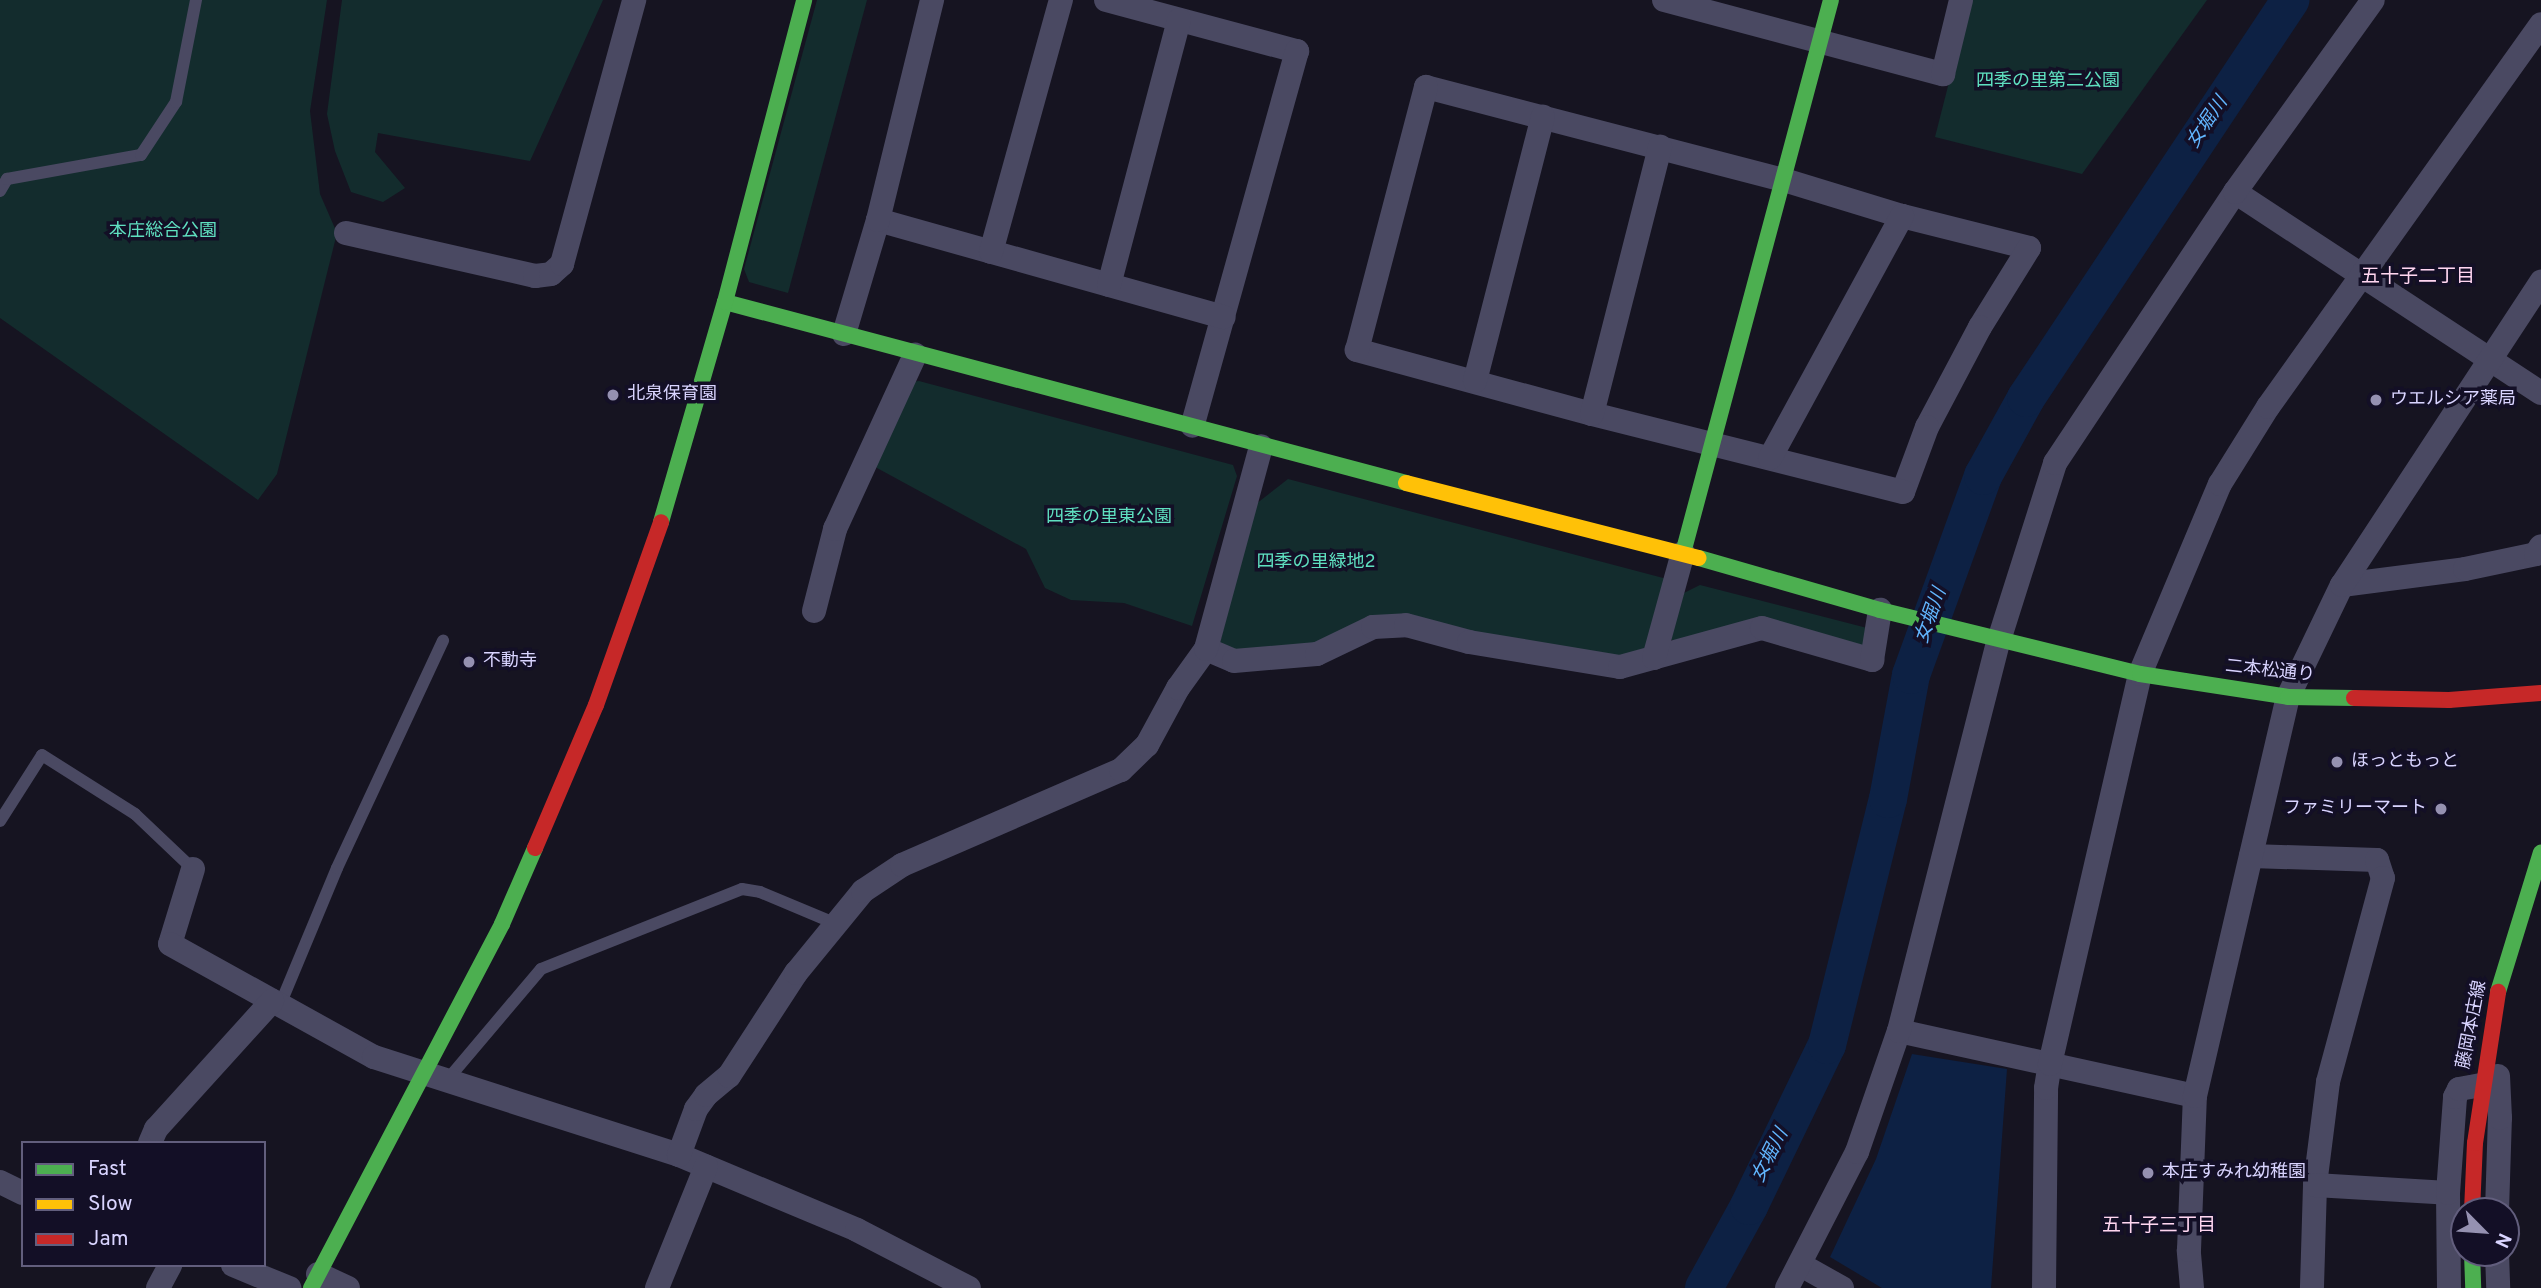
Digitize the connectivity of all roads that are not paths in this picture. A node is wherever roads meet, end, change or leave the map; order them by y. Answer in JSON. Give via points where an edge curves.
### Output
{"nodes":[{"id":1,"x":196,"y":0,"type":"edge"},
{"id":2,"x":634,"y":0,"type":"edge"},
{"id":3,"x":804,"y":0,"type":"edge"},
{"id":4,"x":932,"y":0,"type":"edge"},
{"id":5,"x":1061,"y":0,"type":"edge"},
{"id":6,"x":1106,"y":0,"type":"edge"},
{"id":7,"x":1664,"y":0,"type":"edge"},
{"id":8,"x":1830,"y":0,"type":"edge"},
{"id":9,"x":1961,"y":0,"type":"edge"},
{"id":10,"x":2373,"y":0,"type":"edge"},
{"id":11,"x":1702,"y":5,"type":"edge"},
{"id":12,"x":1178,"y":20,"type":"junction"},
{"id":13,"x":2541,"y":24,"type":"edge"},
{"id":14,"x":1819,"y":42,"type":"junction"},
{"id":15,"x":1544,"y":117,"type":"junction"},
{"id":16,"x":1660,"y":147,"type":"junction"},
{"id":17,"x":1784,"y":180,"type":"junction"},
{"id":18,"x":0,"y":191,"type":"edge"},
{"id":19,"x":2235,"y":192,"type":"junction"},
{"id":20,"x":1902,"y":216,"type":"junction"},
{"id":21,"x":878,"y":220,"type":"junction"},
{"id":22,"x":346,"y":233,"type":"dead end"},
{"id":23,"x":991,"y":252,"type":"junction"},
{"id":24,"x":2361,"y":275,"type":"junction"},
{"id":25,"x":2541,"y":282,"type":"edge"},
{"id":26,"x":1109,"y":285,"type":"junction"},
{"id":27,"x":725,"y":302,"type":"junction"},
{"id":28,"x":1224,"y":317,"type":"junction"},
{"id":29,"x":844,"y":334,"type":"junction"},
{"id":30,"x":915,"y":355,"type":"junction"},
{"id":31,"x":2490,"y":361,"type":"junction"},
{"id":32,"x":1475,"y":381,"type":"junction"},
{"id":33,"x":2541,"y":393,"type":"edge"},
{"id":34,"x":1592,"y":414,"type":"junction"},
{"id":35,"x":1192,"y":426,"type":"junction"},
{"id":36,"x":1710,"y":444,"type":"junction"},
{"id":37,"x":1261,"y":446,"type":"junction"},
{"id":38,"x":1770,"y":458,"type":"junction"},
{"id":39,"x":2541,"y":546,"type":"edge"},
{"id":40,"x":1683,"y":553,"type":"junction"},
{"id":41,"x":2342,"y":585,"type":"junction"},
{"id":42,"x":814,"y":611,"type":"dead end"},
{"id":43,"x":1884,"y":611,"type":"junction"},
{"id":44,"x":1999,"y":640,"type":"junction"},
{"id":45,"x":443,"y":641,"type":"dead end"},
{"id":46,"x":1206,"y":649,"type":"junction"},
{"id":47,"x":1654,"y":658,"type":"junction"},
{"id":48,"x":2140,"y":674,"type":"junction"},
{"id":49,"x":2541,"y":692,"type":"edge"},
{"id":50,"x":2288,"y":697,"type":"junction"},
{"id":51,"x":0,"y":821,"type":"edge"},
{"id":52,"x":2541,"y":852,"type":"edge"},
{"id":53,"x":2251,"y":856,"type":"junction"},
{"id":54,"x":193,"y":869,"type":"joint"},
{"id":55,"x":834,"y":923,"type":"junction"},
{"id":56,"x":276,"y":1003,"type":"junction"},
{"id":57,"x":1899,"y":1031,"type":"junction"},
{"id":58,"x":2485,"y":1054,"type":"junction"},
{"id":59,"x":2050,"y":1064,"type":"junction"},
{"id":60,"x":425,"y":1072,"type":"junction"},
{"id":61,"x":448,"y":1079,"type":"junction"},
{"id":62,"x":2481,"y":1085,"type":"junction"},
{"id":63,"x":2195,"y":1096,"type":"junction"},
{"id":64,"x":151,"y":1141,"type":"edge"},
{"id":65,"x":679,"y":1155,"type":"junction"},
{"id":66,"x":706,"y":1167,"type":"junction"},
{"id":67,"x":0,"y":1182,"type":"edge"},
{"id":68,"x":2315,"y":1185,"type":"junction"},
{"id":69,"x":21,"y":1192,"type":"edge"},
{"id":70,"x":2448,"y":1193,"type":"junction"},
{"id":71,"x":2473,"y":1197,"type":"edge"},
{"id":72,"x":2497,"y":1197,"type":"edge"},
{"id":73,"x":1801,"y":1265,"type":"junction"},
{"id":74,"x":169,"y":1267,"type":"edge"},
{"id":75,"x":238,"y":1267,"type":"edge"},
{"id":76,"x":2472,"y":1267,"type":"edge"},
{"id":77,"x":2497,"y":1267,"type":"edge"},
{"id":78,"x":314,"y":1281,"type":"edge"},
{"id":79,"x":158,"y":1288,"type":"edge"},
{"id":80,"x":289,"y":1288,"type":"edge"},
{"id":81,"x":348,"y":1288,"type":"edge"},
{"id":82,"x":656,"y":1288,"type":"edge"},
{"id":83,"x":969,"y":1288,"type":"edge"},
{"id":84,"x":1787,"y":1288,"type":"edge"},
{"id":85,"x":1842,"y":1288,"type":"edge"},
{"id":86,"x":2044,"y":1288,"type":"edge"},
{"id":87,"x":2192,"y":1288,"type":"edge"},
{"id":88,"x":2312,"y":1288,"type":"edge"},
{"id":89,"x":2449,"y":1288,"type":"edge"},
{"id":90,"x":2473,"y":1288,"type":"edge"},
{"id":91,"x":2498,"y":1288,"type":"edge"}],
"edges":[{"from":1,"to":18,"type":"lane","via":[[176,102],[141,156],[7,179]]},
{"from":2,"to":22,"type":"street","via":[[562,264],[551,274],[535,276]]},
{"from":3,"to":27,"type":"street"},
{"from":4,"to":21,"type":"street"},
{"from":5,"to":23,"type":"street"},
{"from":6,"to":12,"type":"street"},
{"from":7,"to":11,"type":"street"},
{"from":8,"to":14,"type":"street"},
{"from":9,"to":14,"type":"street","via":[[1943,74]]},
{"from":10,"to":19,"type":"street"},
{"from":11,"to":14,"type":"street"},
{"from":12,"to":26,"type":"street"},
{"from":12,"to":28,"type":"street","via":[[1297,51]]},
{"from":13,"to":24,"type":"street"},
{"from":14,"to":17,"type":"street"},
{"from":15,"to":16,"type":"street"},
{"from":15,"to":32,"type":"street"},
{"from":15,"to":32,"type":"street","via":[[1426,87],[1364,324],[1357,351]]},
{"from":16,"to":17,"type":"street"},
{"from":16,"to":34,"type":"street"},
{"from":17,"to":20,"type":"street"},
{"from":17,"to":36,"type":"street"},
{"from":19,"to":24,"type":"street"},
{"from":19,"to":44,"type":"street","via":[[2055,463]]},
{"from":20,"to":38,"type":"street"},
{"from":20,"to":38,"type":"street","via":[[2029,248],[1927,427],[1903,492]]},
{"from":21,"to":23,"type":"street"},
{"from":21,"to":29,"type":"street"},
{"from":23,"to":26,"type":"street"},
{"from":24,"to":31,"type":"street"},
{"from":24,"to":48,"type":"street","via":[[2220,484]]},
{"from":25,"to":31,"type":"street"},
{"from":26,"to":28,"type":"street"},
{"from":27,"to":29,"type":"street","name":"二本松通り"},
{"from":27,"to":60,"type":"street","via":[[655,541],[596,705],[502,925]]},
{"from":28,"to":35,"type":"street"},
{"from":29,"to":30,"type":"street","name":"二本松通り"},
{"from":30,"to":35,"type":"street","name":"二本松通り"},
{"from":30,"to":42,"type":"street","via":[[835,529]]},
{"from":31,"to":33,"type":"street"},
{"from":31,"to":41,"type":"street"},
{"from":32,"to":34,"type":"street"},
{"from":34,"to":36,"type":"street"},
{"from":35,"to":37,"type":"street","name":"二本松通り"},
{"from":36,"to":38,"type":"street"},
{"from":36,"to":40,"type":"street"},
{"from":37,"to":40,"type":"street","name":"二本松通り"},
{"from":37,"to":46,"type":"street"},
{"from":39,"to":41,"type":"street","via":[[2536,554],[2465,569]]},
{"from":40,"to":43,"type":"street","name":"二本松通り"},
{"from":40,"to":47,"type":"street"},
{"from":41,"to":50,"type":"street"},
{"from":43,"to":44,"type":"street","name":"二本松通り"},
{"from":43,"to":47,"type":"street","via":[[1872,660],[1762,628]]},
{"from":44,"to":48,"type":"street","name":"二本松通り"},
{"from":44,"to":57,"type":"street"},
{"from":45,"to":56,"type":"lane"},
{"from":46,"to":47,"type":"street","via":[[1234,661],[1317,654],[1373,627],[1406,625],[1469,642],[1620,667]]},
{"from":46,"to":55,"type":"street","via":[[1147,745],[1121,770],[902,866],[863,891]]},
{"from":48,"to":50,"type":"street","name":"二本松通り"},
{"from":48,"to":59,"type":"street"},
{"from":49,"to":50,"type":"street","name":"二本松通り","via":[[2449,700]]},
{"from":50,"to":53,"type":"street"},
{"from":51,"to":54,"type":"lane","via":[[42,755],[135,814]]},
{"from":52,"to":58,"type":"street","name":"藤岡本庄線","via":[[2495,1001]]},
{"from":53,"to":63,"type":"street"},
{"from":53,"to":68,"type":"street","via":[[2377,860],[2383,878],[2328,1082]]},
{"from":54,"to":56,"type":"street","via":[[170,944]]},
{"from":55,"to":61,"type":"lane","via":[[761,892],[742,889],[541,969]]},
{"from":55,"to":65,"type":"street","via":[[729,1076],[706,1095]]},
{"from":56,"to":60,"type":"street","via":[[374,1057]]},
{"from":56,"to":64,"type":"street","via":[[156,1129]]},
{"from":57,"to":59,"type":"street"},
{"from":57,"to":73,"type":"street","via":[[1857,1152]]},
{"from":58,"to":62,"type":"street","name":"藤岡本庄線"},
{"from":58,"to":72,"type":"street","via":[[2498,1075]]},
{"from":59,"to":63,"type":"street"},
{"from":59,"to":86,"type":"street"},
{"from":60,"to":61,"type":"street"},
{"from":60,"to":78,"type":"street"},
{"from":61,"to":65,"type":"street"},
{"from":62,"to":70,"type":"street","via":[[2459,1089],[2455,1097]]},
{"from":62,"to":71,"type":"street","name":"藤岡本庄線"},
{"from":63,"to":87,"type":"street","via":[[2189,1250]]},
{"from":65,"to":66,"type":"street"},
{"from":66,"to":82,"type":"street"},
{"from":66,"to":83,"type":"street","via":[[857,1230]]},
{"from":67,"to":69,"type":"street"},
{"from":68,"to":70,"type":"street"},
{"from":68,"to":88,"type":"street"},
{"from":70,"to":89,"type":"street"},
{"from":73,"to":84,"type":"street"},
{"from":73,"to":85,"type":"street"},
{"from":74,"to":79,"type":"street"},
{"from":75,"to":80,"type":"street"},
{"from":76,"to":90,"type":"street"},
{"from":77,"to":91,"type":"street"},
{"from":78,"to":81,"type":"street"}]}
